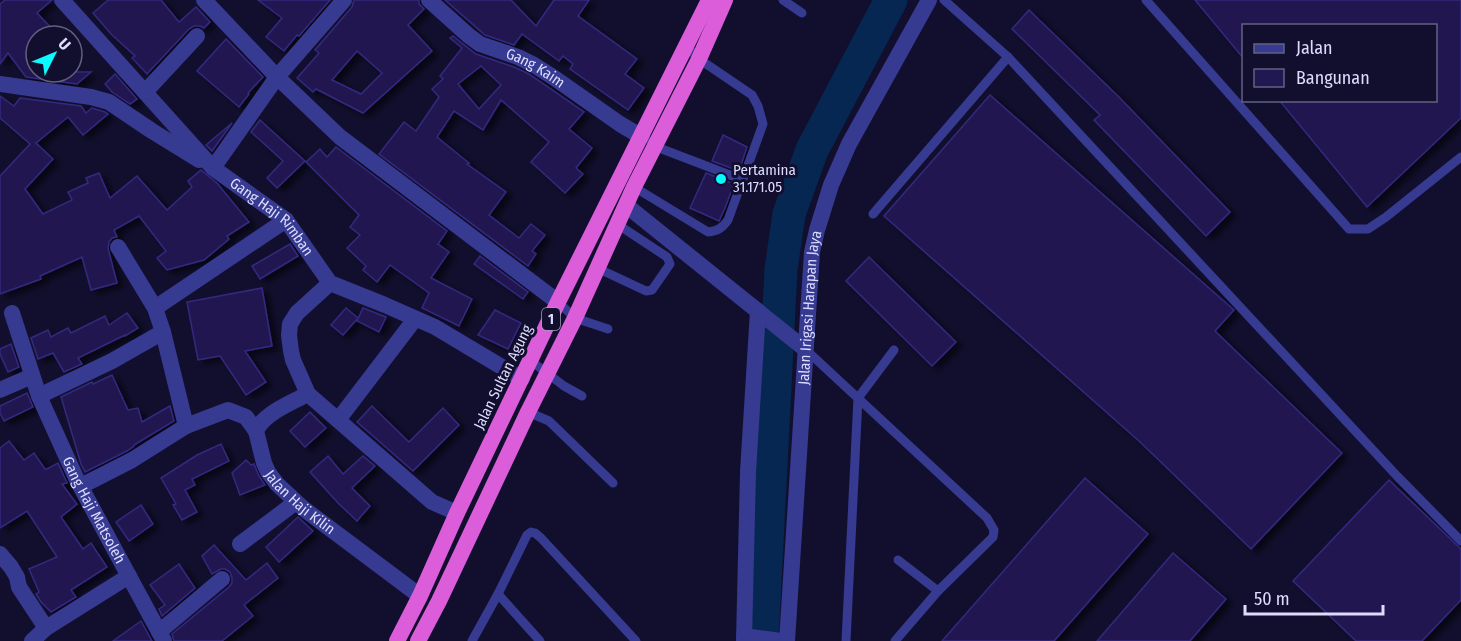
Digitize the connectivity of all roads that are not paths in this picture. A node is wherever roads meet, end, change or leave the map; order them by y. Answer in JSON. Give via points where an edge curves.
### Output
{"nodes":[{"id":1,"x":62,"y":0,"type":"edge"},
{"id":2,"x":204,"y":0,"type":"edge"},
{"id":3,"x":344,"y":0,"type":"edge"},
{"id":4,"x":429,"y":0,"type":"edge"},
{"id":5,"x":709,"y":0,"type":"edge"},
{"id":6,"x":725,"y":0,"type":"edge"},
{"id":7,"x":783,"y":0,"type":"edge"},
{"id":8,"x":929,"y":0,"type":"edge"},
{"id":9,"x":944,"y":0,"type":"edge"},
{"id":10,"x":1146,"y":0,"type":"edge"},
{"id":11,"x":802,"y":13,"type":"dead end"},
{"id":12,"x":197,"y":36,"type":"dead end"},
{"id":13,"x":693,"y":53,"type":"junction"},
{"id":14,"x":1008,"y":57,"type":"junction"},
{"id":15,"x":277,"y":77,"type":"junction"},
{"id":16,"x":0,"y":84,"type":"edge"},
{"id":17,"x":145,"y":92,"type":"junction"},
{"id":18,"x":648,"y":141,"type":"junction"},
{"id":19,"x":1461,"y":157,"type":"edge"},
{"id":20,"x":213,"y":168,"type":"junction"},
{"id":21,"x":742,"y":180,"type":"junction"},
{"id":22,"x":634,"y":187,"type":"junction"},
{"id":23,"x":627,"y":206,"type":"junction"},
{"id":24,"x":873,"y":214,"type":"dead end"},
{"id":25,"x":286,"y":220,"type":"junction"},
{"id":26,"x":617,"y":224,"type":"junction"},
{"id":27,"x":118,"y":247,"type":"dead end"},
{"id":28,"x":597,"y":268,"type":"junction"},
{"id":29,"x":330,"y":283,"type":"junction"},
{"id":30,"x":558,"y":302,"type":"junction"},
{"id":31,"x":155,"y":308,"type":"junction"},
{"id":32,"x":758,"y":311,"type":"junction"},
{"id":33,"x":12,"y":313,"type":"dead end"},
{"id":34,"x":575,"y":318,"type":"junction"},
{"id":35,"x":415,"y":319,"type":"junction"},
{"id":36,"x":608,"y":329,"type":"dead end"},
{"id":37,"x":164,"y":332,"type":"junction"},
{"id":38,"x":799,"y":344,"type":"junction"},
{"id":39,"x":894,"y":350,"type":"dead end"},
{"id":40,"x":531,"y":361,"type":"junction"},
{"id":41,"x":548,"y":372,"type":"junction"},
{"id":42,"x":32,"y":376,"type":"junction"},
{"id":43,"x":522,"y":379,"type":"junction"},
{"id":44,"x":0,"y":390,"type":"edge"},
{"id":45,"x":308,"y":394,"type":"junction"},
{"id":46,"x":39,"y":396,"type":"junction"},
{"id":47,"x":582,"y":396,"type":"dead end"},
{"id":48,"x":858,"y":398,"type":"junction"},
{"id":49,"x":511,"y":402,"type":"junction"},
{"id":50,"x":528,"y":412,"type":"junction"},
{"id":51,"x":338,"y":420,"type":"junction"},
{"id":52,"x":186,"y":426,"type":"junction"},
{"id":53,"x":256,"y":430,"type":"junction"},
{"id":54,"x":612,"y":483,"type":"dead end"},
{"id":55,"x":81,"y":486,"type":"junction"},
{"id":56,"x":296,"y":502,"type":"junction"},
{"id":57,"x":458,"y":513,"type":"junction"},
{"id":58,"x":1461,"y":542,"type":"edge"},
{"id":59,"x":240,"y":544,"type":"dead end"},
{"id":60,"x":0,"y":554,"type":"edge"},
{"id":61,"x":898,"y":560,"type":"dead end"},
{"id":62,"x":129,"y":576,"type":"junction"},
{"id":63,"x":222,"y":579,"type":"dead end"},
{"id":64,"x":938,"y":591,"type":"junction"},
{"id":65,"x":498,"y":594,"type":"junction"},
{"id":66,"x":420,"y":596,"type":"junction"},
{"id":67,"x":46,"y":628,"type":"junction"},
{"id":68,"x":162,"y":636,"type":"edge"},
{"id":69,"x":758,"y":639,"type":"edge"},
{"id":70,"x":32,"y":641,"type":"edge"},
{"id":71,"x":397,"y":641,"type":"edge"},
{"id":72,"x":418,"y":641,"type":"edge"},
{"id":73,"x":472,"y":641,"type":"edge"},
{"id":74,"x":540,"y":641,"type":"edge"},
{"id":75,"x":636,"y":641,"type":"edge"},
{"id":76,"x":787,"y":641,"type":"edge"},
{"id":77,"x":846,"y":641,"type":"edge"},
{"id":78,"x":895,"y":641,"type":"edge"}],
"edges":[{"from":1,"to":17,"type":"street","name":"Gang Haji Rimban"},
{"from":2,"to":15,"type":"street"},
{"from":3,"to":15,"type":"street"},
{"from":4,"to":18,"type":"street","name":"Gang Kaim","via":[[480,44],[534,65]]},
{"from":5,"to":13,"type":"highway","name":"Jalan Sultan Agung","number":"1"},
{"from":6,"to":13,"type":"highway","name":"Jalan Sultan Agung","number":"1"},
{"from":7,"to":11,"type":"lane"},
{"from":8,"to":38,"type":"street","name":"Jalan Irigasi Harapan Jaya","via":[[831,185],[812,252]]},
{"from":9,"to":14,"type":"lane"},
{"from":10,"to":19,"type":"lane","via":[[1349,229],[1368,229]]},
{"from":12,"to":17,"type":"street"},
{"from":13,"to":18,"type":"highway","name":"Jalan Sultan Agung","number":"1"},
{"from":13,"to":21,"type":"lane","via":[[752,95],[758,106],[763,124]]},
{"from":14,"to":24,"type":"lane"},
{"from":14,"to":58,"type":"lane"},
{"from":15,"to":20,"type":"street"},
{"from":15,"to":30,"type":"street","via":[[340,137]]},
{"from":16,"to":20,"type":"street","via":[[109,102]]},
{"from":17,"to":20,"type":"street","name":"Gang Haji Rimban"},
{"from":18,"to":21,"type":"lane"},
{"from":18,"to":22,"type":"highway","name":"Jalan Sultan Agung","number":"1"},
{"from":18,"to":30,"type":"highway","name":"Jalan Sultan Agung","number":"1"},
{"from":20,"to":25,"type":"street","name":"Gang Haji Rimban"},
{"from":21,"to":22,"type":"lane","via":[[728,220],[720,229],[708,232]]},
{"from":22,"to":23,"type":"highway","name":"Jalan Sultan Agung","number":"1"},
{"from":23,"to":26,"type":"highway","name":"Jalan Sultan Agung","number":"1"},
{"from":23,"to":32,"type":"street"},
{"from":25,"to":29,"type":"street","name":"Gang Haji Rimban"},
{"from":25,"to":31,"type":"street"},
{"from":26,"to":28,"type":"highway","name":"Jalan Sultan Agung","number":"1"},
{"from":26,"to":28,"type":"lane","via":[[667,257],[670,264],[652,290],[646,291]]},
{"from":27,"to":31,"type":"street"},
{"from":28,"to":34,"type":"highway","name":"Jalan Sultan Agung","number":"1"},
{"from":29,"to":35,"type":"street"},
{"from":29,"to":45,"type":"street","via":[[290,324],[291,351]]},
{"from":30,"to":34,"type":"lane"},
{"from":30,"to":40,"type":"highway","name":"Jalan Sultan Agung","number":"1"},
{"from":31,"to":37,"type":"street"},
{"from":32,"to":38,"type":"street"},
{"from":32,"to":69,"type":"street","via":[[748,472]]},
{"from":33,"to":42,"type":"street","name":"Gang Haji Matsoleh"},
{"from":34,"to":36,"type":"lane"},
{"from":34,"to":41,"type":"highway","name":"Jalan Sultan Agung","number":"1"},
{"from":35,"to":43,"type":"street"},
{"from":35,"to":51,"type":"street"},
{"from":37,"to":46,"type":"street"},
{"from":37,"to":52,"type":"street"},
{"from":38,"to":48,"type":"lane"},
{"from":38,"to":76,"type":"street","name":"Jalan Irigasi Harapan Jaya"},
{"from":39,"to":48,"type":"lane"},
{"from":40,"to":41,"type":"lane"},
{"from":40,"to":43,"type":"highway","name":"Jalan Sultan Agung","number":"1"},
{"from":41,"to":47,"type":"lane"},
{"from":41,"to":50,"type":"highway","name":"Jalan Sultan Agung","number":"1"},
{"from":42,"to":44,"type":"street"},
{"from":42,"to":46,"type":"street","name":"Gang Haji Matsoleh"},
{"from":43,"to":49,"type":"highway","name":"Jalan Sultan Agung","number":"1"},
{"from":45,"to":51,"type":"street"},
{"from":45,"to":53,"type":"street","via":[[268,416]]},
{"from":46,"to":55,"type":"street","name":"Gang Haji Matsoleh"},
{"from":48,"to":64,"type":"lane","via":[[987,518],[994,530],[993,537]]},
{"from":48,"to":77,"type":"lane"},
{"from":49,"to":50,"type":"highway"},
{"from":49,"to":57,"type":"highway","name":"Jalan Sultan Agung","number":"1"},
{"from":50,"to":54,"type":"lane","via":[[549,421]]},
{"from":50,"to":72,"type":"highway","name":"Jalan Sultan Agung","number":"1"},
{"from":51,"to":57,"type":"street","via":[[432,502]]},
{"from":52,"to":53,"type":"street","via":[[228,410],[246,417]]},
{"from":52,"to":55,"type":"street"},
{"from":53,"to":56,"type":"street","name":"Jalan Haji Kilin","via":[[268,472]]},
{"from":55,"to":62,"type":"street","name":"Gang Haji Matsoleh"},
{"from":56,"to":59,"type":"street"},
{"from":56,"to":66,"type":"street","name":"Jalan Haji Kilin"},
{"from":57,"to":66,"type":"highway","name":"Jalan Sultan Agung","number":"1"},
{"from":60,"to":67,"type":"street"},
{"from":61,"to":64,"type":"lane"},
{"from":62,"to":67,"type":"street"},
{"from":62,"to":68,"type":"street","name":"Gang Haji Matsoleh"},
{"from":63,"to":68,"type":"street"},
{"from":64,"to":78,"type":"lane"},
{"from":65,"to":73,"type":"lane"},
{"from":65,"to":74,"type":"lane"},
{"from":65,"to":75,"type":"lane","via":[[527,535],[534,532]]},
{"from":66,"to":71,"type":"highway","name":"Jalan Sultan Agung","number":"1"},
{"from":67,"to":70,"type":"street"}]}
